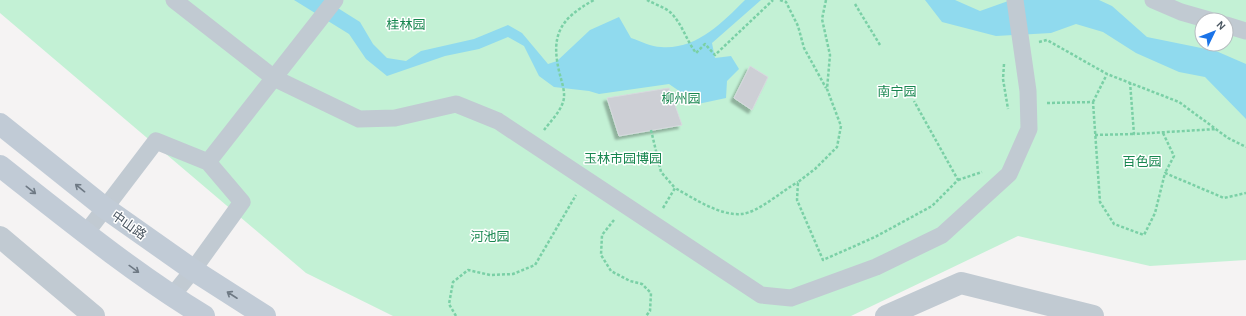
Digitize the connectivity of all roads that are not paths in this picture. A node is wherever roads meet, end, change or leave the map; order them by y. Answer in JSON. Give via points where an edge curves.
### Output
{"nodes":[{"id":1,"x":174,"y":0,"type":"edge"},
{"id":2,"x":1015,"y":0,"type":"edge"},
{"id":3,"x":1153,"y":0,"type":"edge"},
{"id":4,"x":329,"y":7,"type":"edge"},
{"id":5,"x":1194,"y":16,"type":"edge"},
{"id":6,"x":1234,"y":27,"type":"edge"},
{"id":7,"x":1246,"y":31,"type":"edge"},
{"id":8,"x":274,"y":78,"type":"junction"},
{"id":9,"x":0,"y":124,"type":"edge"},
{"id":10,"x":208,"y":162,"type":"junction"},
{"id":11,"x":0,"y":166,"type":"edge"},
{"id":12,"x":105,"y":208,"type":"junction"},
{"id":13,"x":86,"y":233,"type":"junction"},
{"id":14,"x":0,"y":237,"type":"edge"},
{"id":15,"x":193,"y":270,"type":"junction"},
{"id":16,"x":172,"y":296,"type":"junction"},
{"id":17,"x":94,"y":316,"type":"edge"},
{"id":18,"x":204,"y":316,"type":"edge"},
{"id":19,"x":265,"y":316,"type":"edge"},
{"id":20,"x":886,"y":316,"type":"edge"},
{"id":21,"x":1093,"y":316,"type":"edge"}],
"edges":[{"from":1,"to":8,"type":"street"},
{"from":2,"to":8,"type":"street","via":[[1030,129],[1009,174],[942,235],[876,267],[790,298],[761,295],[498,121],[456,104],[395,118],[359,119]]},
{"from":3,"to":5,"type":"street"},
{"from":4,"to":8,"type":"street"},
{"from":6,"to":7,"type":"street"},
{"from":8,"to":10,"type":"street"},
{"from":12,"to":9,"type":"main road","name":"中山路","one_way":true},
{"from":10,"to":12,"type":"street","via":[[156,141]]},
{"from":10,"to":15,"type":"street","via":[[242,202]]},
{"from":11,"to":13,"type":"main road","one_way":true},
{"from":12,"to":13,"type":"street"},
{"from":12,"to":15,"type":"main road","name":"中山路"},
{"from":13,"to":16,"type":"main road","one_way":true},
{"from":14,"to":17,"type":"street"},
{"from":15,"to":16,"type":"street"},
{"from":19,"to":15,"type":"main road","name":"中山路","one_way":true},
{"from":16,"to":18,"type":"main road"},
{"from":20,"to":21,"type":"street","via":[[961,283]]}]}
